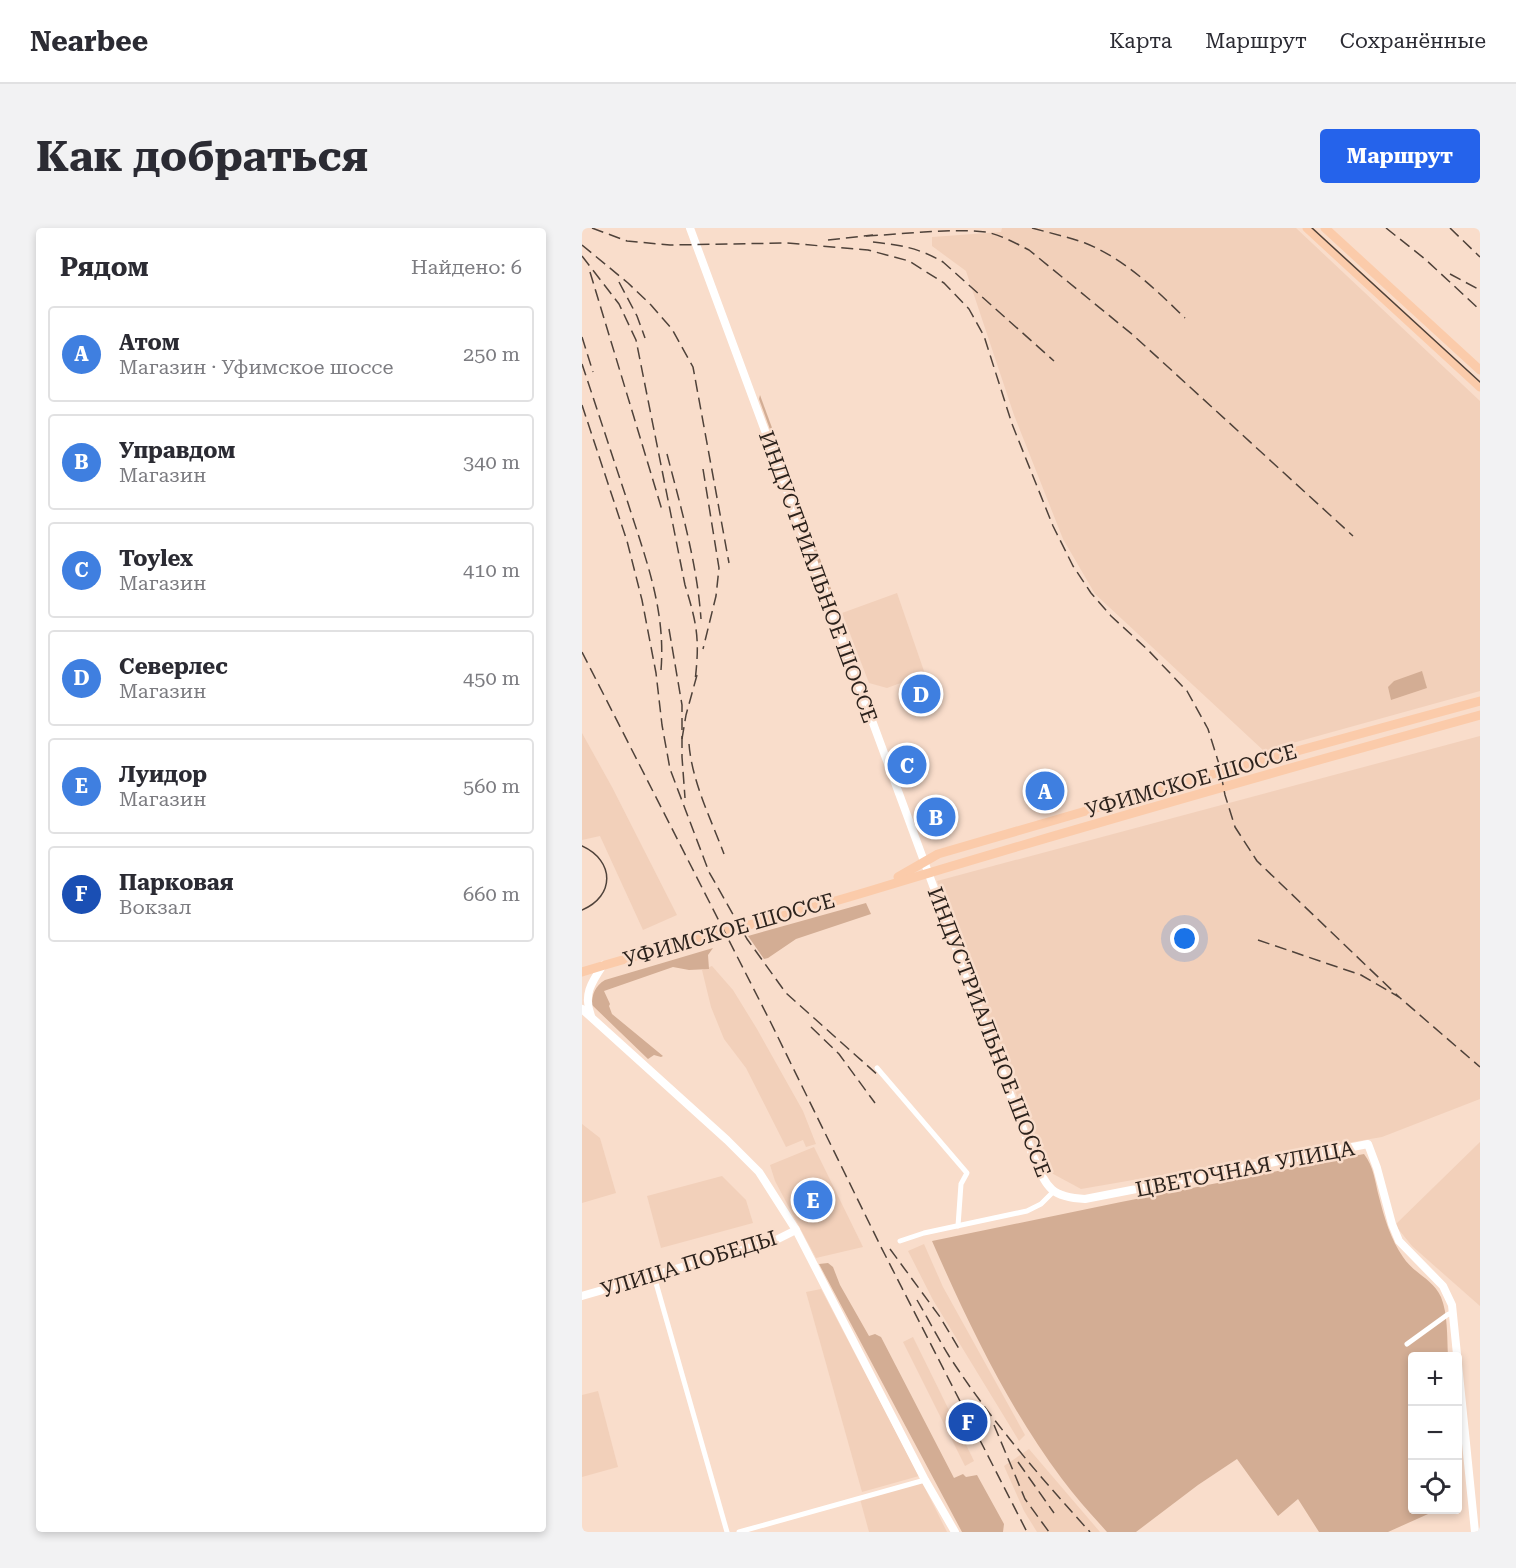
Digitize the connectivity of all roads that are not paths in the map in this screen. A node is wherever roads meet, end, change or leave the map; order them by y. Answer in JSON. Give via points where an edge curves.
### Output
{"nodes":[{"id":1,"x":690,"y":228,"type":"edge"},
{"id":2,"x":1307,"y":228,"type":"edge"},
{"id":3,"x":1325,"y":228,"type":"edge"},
{"id":4,"x":1480,"y":370,"type":"edge"},
{"id":5,"x":1480,"y":387,"type":"edge"},
{"id":6,"x":1480,"y":701,"type":"edge"},
{"id":7,"x":1480,"y":715,"type":"edge"},
{"id":8,"x":926,"y":868,"type":"junction"},
{"id":9,"x":603,"y":965,"type":"junction"},
{"id":10,"x":582,"y":972,"type":"edge"},
{"id":11,"x":582,"y":1009,"type":"edge"},
{"id":12,"x":591,"y":1017,"type":"junction"},
{"id":13,"x":877,"y":1068,"type":"dead end"},
{"id":14,"x":1053,"y":1192,"type":"junction"},
{"id":15,"x":958,"y":1226,"type":"junction"},
{"id":16,"x":796,"y":1230,"type":"junction"},
{"id":17,"x":900,"y":1241,"type":"dead end"},
{"id":18,"x":654,"y":1276,"type":"junction"},
{"id":19,"x":582,"y":1296,"type":"edge"},
{"id":20,"x":1453,"y":1312,"type":"junction"},
{"id":21,"x":1407,"y":1344,"type":"dead end"},
{"id":22,"x":925,"y":1480,"type":"junction"},
{"id":23,"x":727,"y":1532,"type":"edge"},
{"id":24,"x":739,"y":1532,"type":"edge"},
{"id":25,"x":955,"y":1532,"type":"edge"},
{"id":26,"x":1475,"y":1532,"type":"edge"}],
"edges":[{"from":1,"to":8,"type":"street","name":"ИНДУСТРИАЛЬНОЕ ШОССЕ"},
{"from":2,"to":5,"type":"main road"},
{"from":3,"to":4,"type":"main road"},
{"from":6,"to":8,"type":"main road","name":"УФИМСКОЕ ШОССЕ","via":[[938,854]]},
{"from":7,"to":8,"type":"main road","name":"УФИМСКОЕ ШОССЕ"},
{"from":8,"to":9,"type":"main road","name":"УФИМСКОЕ ШОССЕ","via":[[875,889]]},
{"from":8,"to":14,"type":"street","name":"ИНДУСТРИАЛЬНОЕ ШОССЕ","via":[[1033,1156]]},
{"from":9,"to":10,"type":"main road","name":"УФИМСКОЕ ШОССЕ"},
{"from":9,"to":12,"type":"street","via":[[588,991]]},
{"from":11,"to":12,"type":"street"},
{"from":12,"to":16,"type":"street","via":[[759,1172]]},
{"from":13,"to":15,"type":"street","via":[[967,1173],[961,1184]]},
{"from":14,"to":15,"type":"street","via":[[1027,1211]]},
{"from":14,"to":20,"type":"street","name":"ЦВЕТОЧНАЯ УЛИЦА","via":[[1085,1199],[1368,1144],[1395,1233],[1443,1286]]},
{"from":15,"to":17,"type":"street"},
{"from":16,"to":18,"type":"street","name":"УЛИЦА ПОБЕДЫ","via":[[776,1240]]},
{"from":16,"to":22,"type":"street"},
{"from":18,"to":19,"type":"street","name":"УЛИЦА ПОБЕДЫ"},
{"from":18,"to":23,"type":"street"},
{"from":20,"to":21,"type":"street"},
{"from":20,"to":26,"type":"street","name":"ЦВЕТОЧНАЯ УЛИЦА"},
{"from":22,"to":24,"type":"street"},
{"from":22,"to":25,"type":"street"}]}
